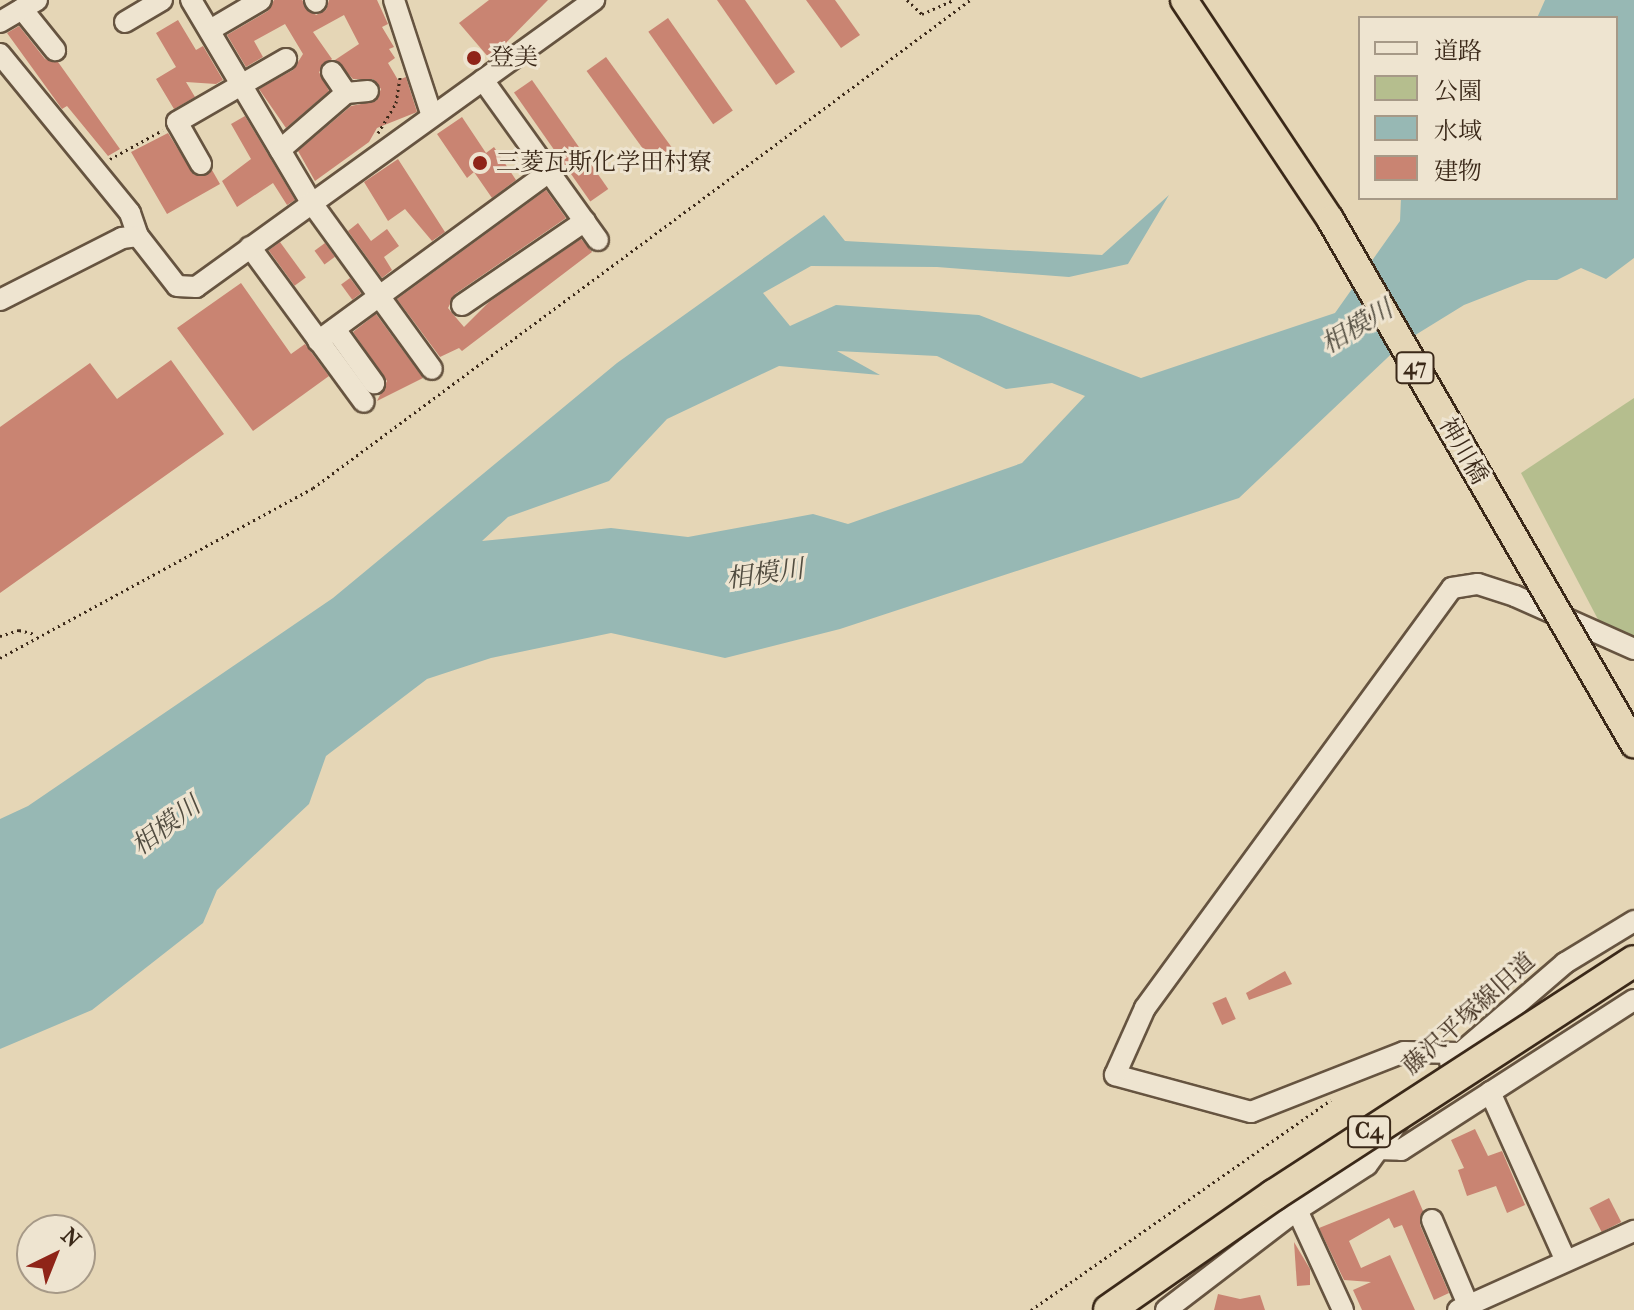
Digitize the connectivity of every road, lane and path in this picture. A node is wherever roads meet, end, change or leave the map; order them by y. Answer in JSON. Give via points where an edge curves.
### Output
{"nodes":[{"id":1,"x":162,"y":0,"type":"edge"},
{"id":2,"x":191,"y":0,"type":"edge"},
{"id":3,"x":261,"y":0,"type":"edge"},
{"id":4,"x":394,"y":0,"type":"edge"},
{"id":5,"x":594,"y":0,"type":"edge"},
{"id":6,"x":907,"y":0,"type":"edge"},
{"id":7,"x":954,"y":0,"type":"edge"},
{"id":8,"x":970,"y":0,"type":"edge"},
{"id":9,"x":1184,"y":0,"type":"edge"},
{"id":10,"x":29,"y":4,"type":"edge"},
{"id":11,"x":0,"y":22,"type":"edge"},
{"id":12,"x":125,"y":22,"type":"dead end"},
{"id":13,"x":210,"y":30,"type":"junction"},
{"id":14,"x":55,"y":50,"type":"dead end"},
{"id":15,"x":0,"y":54,"type":"edge"},
{"id":16,"x":286,"y":59,"type":"dead end"},
{"id":17,"x":332,"y":72,"type":"dead end"},
{"id":18,"x":483,"y":80,"type":"junction"},
{"id":19,"x":241,"y":84,"type":"junction"},
{"id":20,"x":368,"y":91,"type":"dead end"},
{"id":21,"x":346,"y":93,"type":"junction"},
{"id":22,"x":432,"y":116,"type":"junction"},
{"id":23,"x":177,"y":122,"type":"junction"},
{"id":24,"x":280,"y":150,"type":"junction"},
{"id":25,"x":201,"y":164,"type":"dead end"},
{"id":26,"x":93,"y":168,"type":"junction"},
{"id":27,"x":549,"y":172,"type":"junction"},
{"id":28,"x":311,"y":202,"type":"junction"},
{"id":29,"x":585,"y":221,"type":"junction"},
{"id":30,"x":138,"y":236,"type":"junction"},
{"id":31,"x":598,"y":240,"type":"dead end"},
{"id":32,"x":250,"y":247,"type":"junction"},
{"id":33,"x":381,"y":298,"type":"junction"},
{"id":34,"x":0,"y":300,"type":"edge"},
{"id":35,"x":462,"y":305,"type":"dead end"},
{"id":36,"x":335,"y":329,"type":"junction"},
{"id":37,"x":318,"y":341,"type":"junction"},
{"id":38,"x":432,"y":369,"type":"dead end"},
{"id":39,"x":374,"y":383,"type":"dead end"},
{"id":40,"x":364,"y":402,"type":"dead end"},
{"id":41,"x":37,"y":634,"type":"junction"},
{"id":42,"x":0,"y":636,"type":"edge"},
{"id":43,"x":1634,"y":649,"type":"edge"},
{"id":44,"x":0,"y":658,"type":"edge"},
{"id":45,"x":1634,"y":744,"type":"edge"},
{"id":46,"x":1634,"y":921,"type":"edge"},
{"id":47,"x":1634,"y":961,"type":"edge"},
{"id":48,"x":1634,"y":980,"type":"edge"},
{"id":49,"x":1634,"y":1000,"type":"edge"},
{"id":50,"x":1459,"y":1053,"type":"junction"},
{"id":51,"x":1490,"y":1092,"type":"junction"},
{"id":52,"x":1340,"y":1094,"type":"dead end"},
{"id":53,"x":1377,"y":1149,"type":"junction"},
{"id":54,"x":1297,"y":1210,"type":"junction"},
{"id":55,"x":1441,"y":1226,"type":"dead end"},
{"id":56,"x":1634,"y":1231,"type":"edge"},
{"id":57,"x":1566,"y":1261,"type":"junction"},
{"id":58,"x":1463,"y":1308,"type":"edge"},
{"id":59,"x":1031,"y":1310,"type":"edge"},
{"id":60,"x":1109,"y":1310,"type":"edge"},
{"id":61,"x":1145,"y":1310,"type":"edge"},
{"id":62,"x":1166,"y":1310,"type":"edge"},
{"id":63,"x":1343,"y":1310,"type":"edge"}],
"edges":[{"from":1,"to":12,"type":"street"},
{"from":2,"to":13,"type":"street"},
{"from":3,"to":13,"type":"street"},
{"from":4,"to":22,"type":"street"},
{"from":5,"to":18,"type":"street"},
{"from":6,"to":7,"type":"path","via":[[922,14]]},
{"from":8,"to":41,"type":"path","via":[[313,488],[232,536]]},
{"from":9,"to":45,"type":"main road","name":"神川橋","number":"47","bridge":true,"via":[[1330,219]]},
{"from":10,"to":11,"type":"street"},
{"from":10,"to":14,"type":"street"},
{"from":13,"to":19,"type":"street"},
{"from":15,"to":26,"type":"street"},
{"from":16,"to":19,"type":"street"},
{"from":17,"to":21,"type":"street"},
{"from":18,"to":22,"type":"street"},
{"from":18,"to":27,"type":"street"},
{"from":19,"to":23,"type":"street"},
{"from":19,"to":24,"type":"street"},
{"from":20,"to":21,"type":"street"},
{"from":21,"to":24,"type":"street"},
{"from":22,"to":28,"type":"street"},
{"from":23,"to":25,"type":"street"},
{"from":23,"to":26,"type":"path"},
{"from":24,"to":28,"type":"street"},
{"from":26,"to":30,"type":"street","via":[[130,213]]},
{"from":27,"to":29,"type":"street"},
{"from":27,"to":33,"type":"street"},
{"from":28,"to":32,"type":"street"},
{"from":28,"to":33,"type":"street"},
{"from":29,"to":31,"type":"street"},
{"from":29,"to":35,"type":"street"},
{"from":30,"to":32,"type":"street","via":[[185,290]]},
{"from":30,"to":34,"type":"street","via":[[81,257]]},
{"from":32,"to":37,"type":"street"},
{"from":33,"to":36,"type":"street"},
{"from":33,"to":38,"type":"street"},
{"from":36,"to":37,"type":"street"},
{"from":36,"to":39,"type":"street"},
{"from":37,"to":40,"type":"street"},
{"from":41,"to":42,"type":"path","via":[[19,630]]},
{"from":41,"to":44,"type":"path"},
{"from":43,"to":50,"type":"street","via":[[1515,596],[1478,584],[1452,588],[1145,1008],[1115,1075],[1251,1112],[1404,1052]]},
{"from":46,"to":50,"type":"street","name":"藤沢平塚線旧道","via":[[1565,963]]},
{"from":47,"to":60,"type":"highway","number":"C4","bridge":true,"via":[[1274,1195]]},
{"from":48,"to":61,"type":"highway","number":"C4","via":[[1310,1192]]},
{"from":49,"to":51,"type":"street"},
{"from":50,"to":53,"type":"street","name":"藤沢平塚線旧道","via":[[1420,1092]]},
{"from":51,"to":53,"type":"street","via":[[1401,1150]]},
{"from":51,"to":57,"type":"street"},
{"from":52,"to":59,"type":"path"},
{"from":53,"to":54,"type":"street","name":"藤沢平塚線旧道","via":[[1367,1165]]},
{"from":54,"to":62,"type":"street","name":"藤沢平塚線旧道"},
{"from":54,"to":63,"type":"street"},
{"from":55,"to":58,"type":"street"},
{"from":56,"to":57,"type":"street"},
{"from":57,"to":58,"type":"street"}]}
